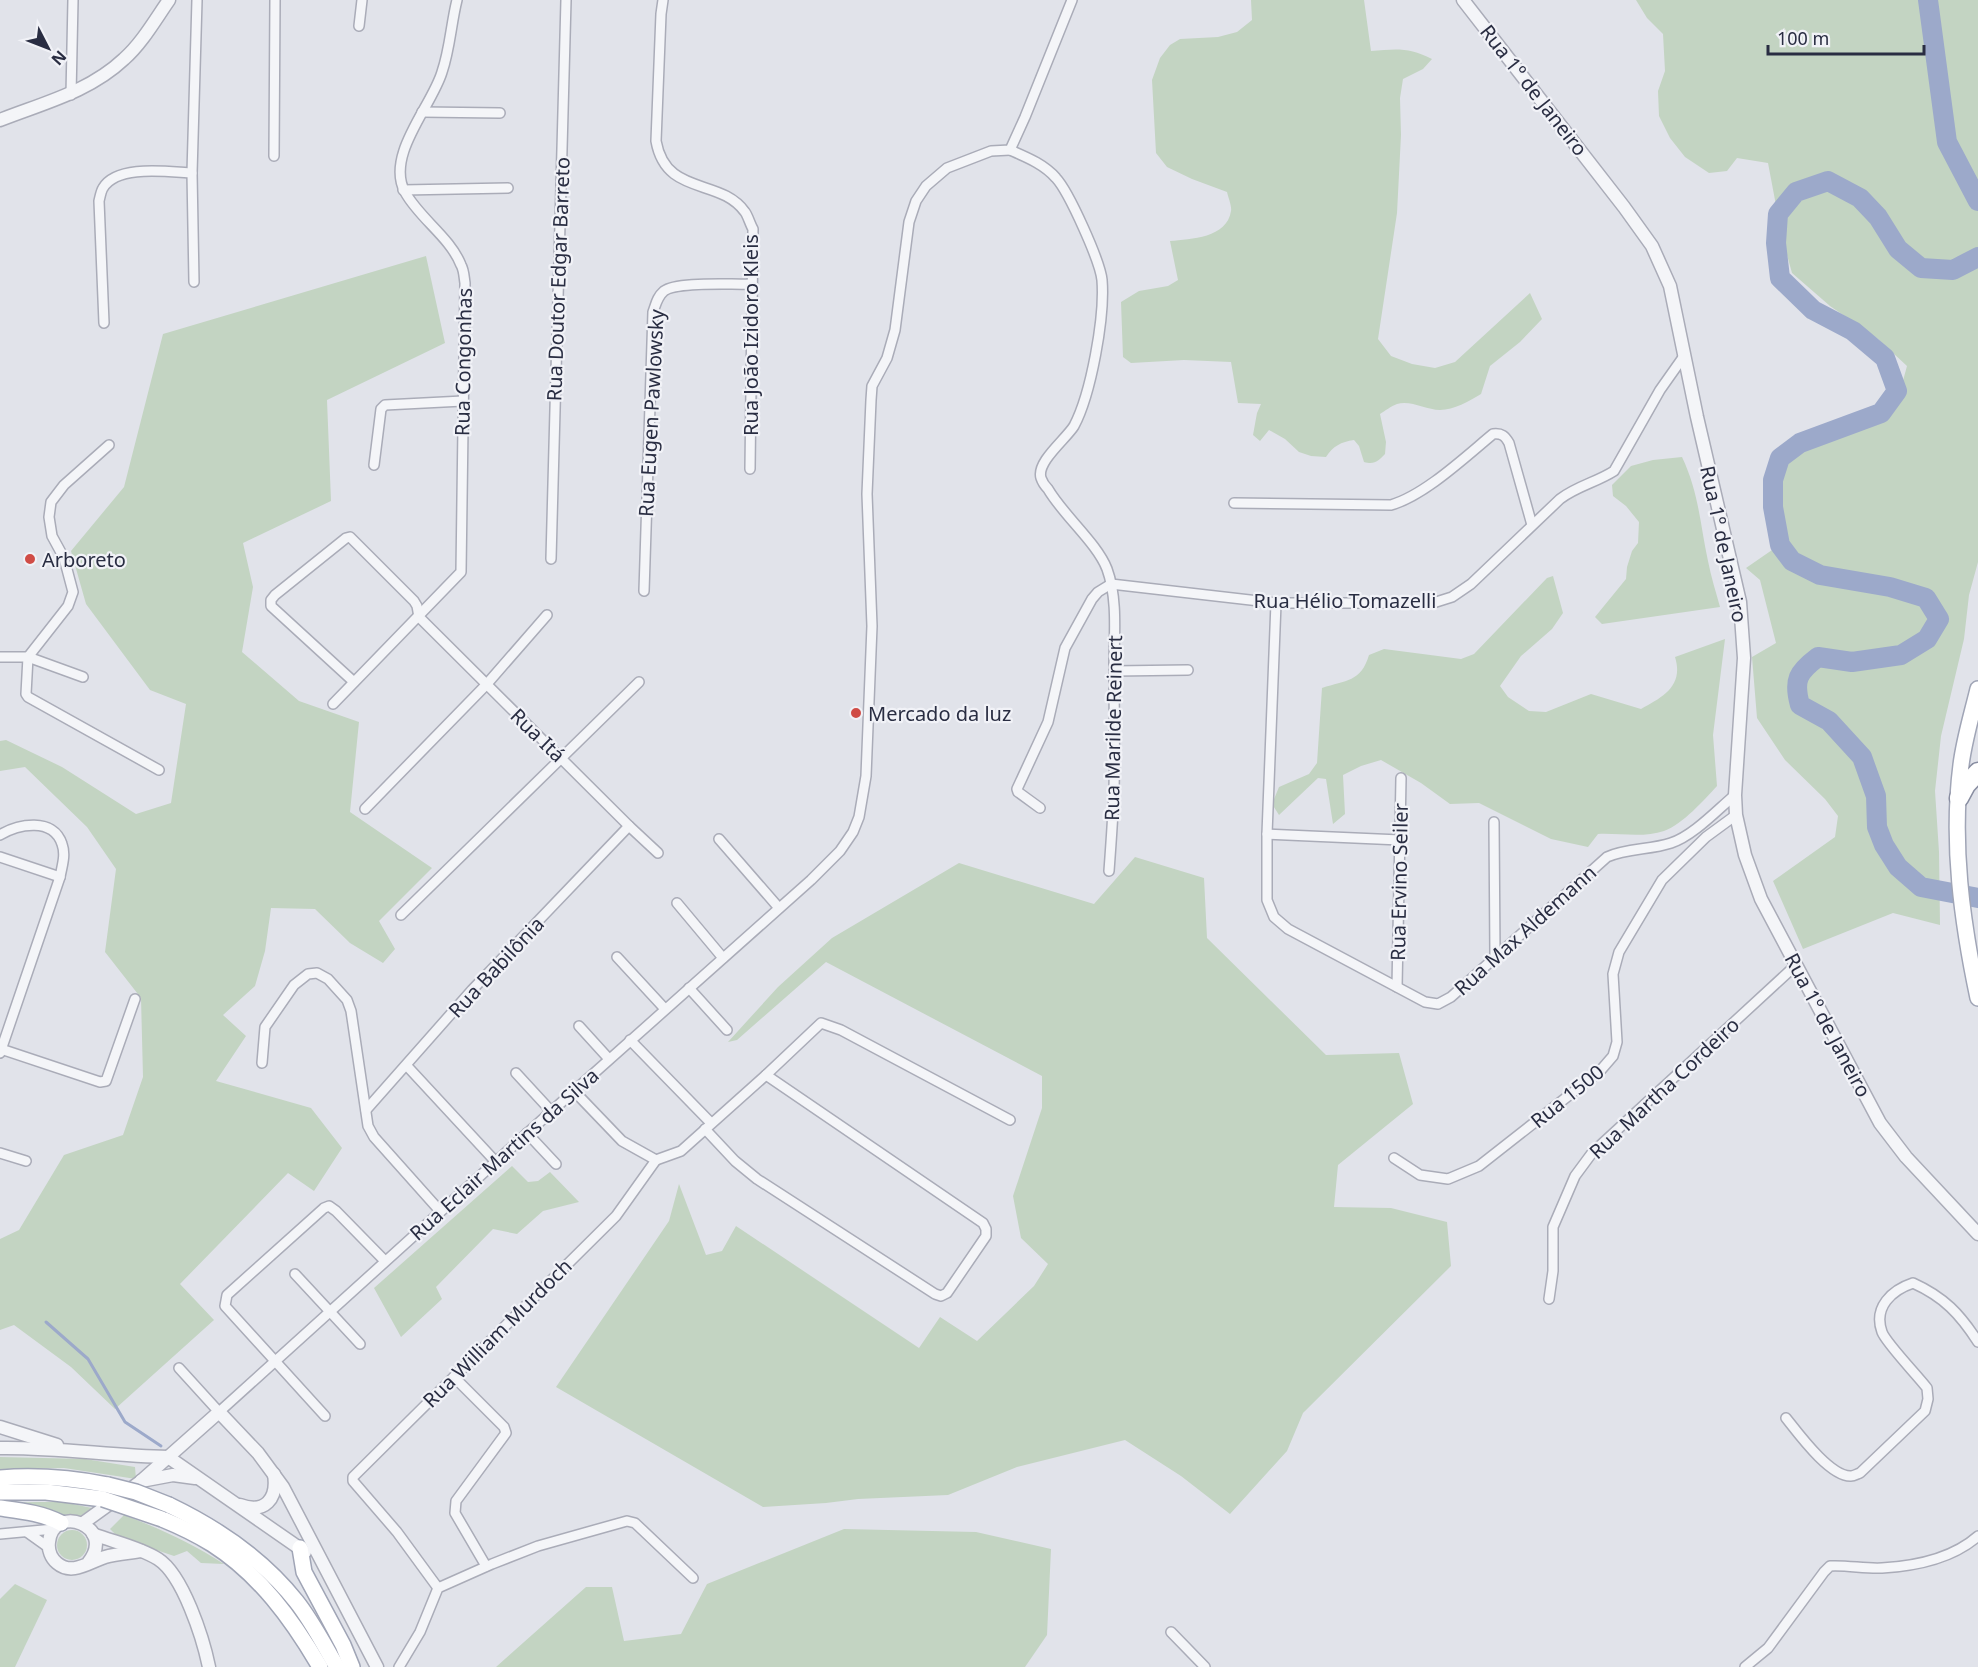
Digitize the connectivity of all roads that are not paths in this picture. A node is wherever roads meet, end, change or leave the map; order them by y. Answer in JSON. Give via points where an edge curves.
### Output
{"nodes":[{"id":1,"x":73,"y":0,"type":"edge"},
{"id":2,"x":169,"y":0,"type":"edge"},
{"id":3,"x":197,"y":0,"type":"edge"},
{"id":4,"x":276,"y":0,"type":"edge"},
{"id":5,"x":362,"y":0,"type":"edge"},
{"id":6,"x":457,"y":0,"type":"edge"},
{"id":7,"x":566,"y":0,"type":"edge"},
{"id":8,"x":663,"y":0,"type":"edge"},
{"id":9,"x":1072,"y":0,"type":"edge"},
{"id":10,"x":1463,"y":0,"type":"edge"},
{"id":11,"x":359,"y":26,"type":"dead end"},
{"id":12,"x":71,"y":95,"type":"junction"},
{"id":13,"x":422,"y":112,"type":"junction"},
{"id":14,"x":500,"y":113,"type":"dead end"},
{"id":15,"x":0,"y":120,"type":"edge"},
{"id":16,"x":1010,"y":150,"type":"junction"},
{"id":17,"x":274,"y":156,"type":"dead end"},
{"id":18,"x":192,"y":173,"type":"junction"},
{"id":19,"x":508,"y":188,"type":"dead end"},
{"id":20,"x":403,"y":190,"type":"junction"},
{"id":21,"x":194,"y":282,"type":"dead end"},
{"id":22,"x":752,"y":284,"type":"junction"},
{"id":23,"x":104,"y":323,"type":"dead end"},
{"id":24,"x":1684,"y":356,"type":"junction"},
{"id":25,"x":463,"y":401,"type":"junction"},
{"id":26,"x":109,"y":445,"type":"dead end"},
{"id":27,"x":374,"y":465,"type":"dead end"},
{"id":28,"x":750,"y":469,"type":"dead end"},
{"id":29,"x":1234,"y":503,"type":"dead end"},
{"id":30,"x":1532,"y":525,"type":"junction"},
{"id":31,"x":551,"y":559,"type":"dead end"},
{"id":32,"x":1111,"y":584,"type":"junction"},
{"id":33,"x":644,"y":591,"type":"dead end"},
{"id":34,"x":1276,"y":603,"type":"junction"},
{"id":35,"x":547,"y":615,"type":"dead end"},
{"id":36,"x":419,"y":617,"type":"junction"},
{"id":37,"x":0,"y":657,"type":"edge"},
{"id":38,"x":28,"y":657,"type":"junction"},
{"id":39,"x":1188,"y":670,"type":"dead end"},
{"id":40,"x":1114,"y":671,"type":"junction"},
{"id":41,"x":83,"y":677,"type":"dead end"},
{"id":42,"x":354,"y":682,"type":"junction"},
{"id":43,"x":639,"y":682,"type":"dead end"},
{"id":44,"x":486,"y":684,"type":"junction"},
{"id":45,"x":1978,"y":689,"type":"edge"},
{"id":46,"x":333,"y":704,"type":"dead end"},
{"id":47,"x":1978,"y":730,"type":"edge"},
{"id":48,"x":1963,"y":753,"type":"junction"},
{"id":49,"x":561,"y":757,"type":"junction"},
{"id":50,"x":159,"y":770,"type":"dead end"},
{"id":51,"x":1978,"y":772,"type":"edge"},
{"id":52,"x":1401,"y":778,"type":"dead end"},
{"id":53,"x":1735,"y":795,"type":"junction"},
{"id":54,"x":1959,"y":798,"type":"junction"},
{"id":55,"x":1040,"y":808,"type":"dead end"},
{"id":56,"x":365,"y":809,"type":"dead end"},
{"id":57,"x":1736,"y":815,"type":"junction"},
{"id":58,"x":1494,"y":822,"type":"dead end"},
{"id":59,"x":629,"y":826,"type":"junction"},
{"id":60,"x":1268,"y":834,"type":"junction"},
{"id":61,"x":0,"y":835,"type":"edge"},
{"id":62,"x":719,"y":839,"type":"dead end"},
{"id":63,"x":1400,"y":840,"type":"junction"},
{"id":64,"x":658,"y":853,"type":"dead end"},
{"id":65,"x":0,"y":857,"type":"edge"},
{"id":66,"x":1109,"y":871,"type":"dead end"},
{"id":67,"x":60,"y":877,"type":"junction"},
{"id":68,"x":677,"y":903,"type":"dead end"},
{"id":69,"x":779,"y":908,"type":"junction"},
{"id":70,"x":400,"y":915,"type":"dead end"},
{"id":71,"x":1495,"y":956,"type":"junction"},
{"id":72,"x":616,"y":957,"type":"dead end"},
{"id":73,"x":723,"y":958,"type":"junction"},
{"id":74,"x":1796,"y":965,"type":"junction"},
{"id":75,"x":1397,"y":987,"type":"junction"},
{"id":76,"x":689,"y":988,"type":"junction"},
{"id":77,"x":1978,"y":998,"type":"edge"},
{"id":78,"x":135,"y":999,"type":"dead end"},
{"id":79,"x":665,"y":1009,"type":"junction"},
{"id":80,"x":579,"y":1026,"type":"dead end"},
{"id":81,"x":727,"y":1030,"type":"dead end"},
{"id":82,"x":630,"y":1040,"type":"junction"},
{"id":83,"x":1,"y":1051,"type":"edge"},
{"id":84,"x":609,"y":1059,"type":"junction"},
{"id":85,"x":262,"y":1063,"type":"dead end"},
{"id":86,"x":407,"y":1065,"type":"junction"},
{"id":87,"x":516,"y":1072,"type":"dead end"},
{"id":88,"x":766,"y":1075,"type":"junction"},
{"id":89,"x":574,"y":1090,"type":"junction"},
{"id":90,"x":366,"y":1110,"type":"junction"},
{"id":91,"x":551,"y":1110,"type":"junction"},
{"id":92,"x":1010,"y":1120,"type":"dead end"},
{"id":93,"x":708,"y":1126,"type":"junction"},
{"id":94,"x":527,"y":1133,"type":"junction"},
{"id":95,"x":0,"y":1153,"type":"edge"},
{"id":96,"x":1394,"y":1158,"type":"dead end"},
{"id":97,"x":656,"y":1160,"type":"junction"},
{"id":98,"x":26,"y":1161,"type":"dead end"},
{"id":99,"x":495,"y":1161,"type":"junction"},
{"id":100,"x":556,"y":1164,"type":"dead end"},
{"id":101,"x":440,"y":1211,"type":"junction"},
{"id":102,"x":1978,"y":1234,"type":"edge"},
{"id":103,"x":385,"y":1261,"type":"junction"},
{"id":104,"x":296,"y":1274,"type":"dead end"},
{"id":105,"x":1549,"y":1299,"type":"dead end"},
{"id":106,"x":330,"y":1311,"type":"junction"},
{"id":107,"x":1978,"y":1342,"type":"edge"},
{"id":108,"x":360,"y":1344,"type":"dead end"},
{"id":109,"x":275,"y":1361,"type":"junction"},
{"id":110,"x":179,"y":1368,"type":"dead end"},
{"id":111,"x":454,"y":1377,"type":"junction"},
{"id":112,"x":219,"y":1412,"type":"junction"},
{"id":113,"x":324,"y":1416,"type":"dead end"},
{"id":114,"x":1786,"y":1418,"type":"dead end"},
{"id":115,"x":0,"y":1427,"type":"edge"},
{"id":116,"x":0,"y":1448,"type":"edge"},
{"id":117,"x":70,"y":1449,"type":"junction"},
{"id":118,"x":127,"y":1456,"type":"junction"},
{"id":119,"x":168,"y":1457,"type":"junction"},
{"id":120,"x":274,"y":1473,"type":"junction"},
{"id":121,"x":0,"y":1478,"type":"edge"},
{"id":122,"x":199,"y":1478,"type":"junction"},
{"id":123,"x":143,"y":1479,"type":"junction"},
{"id":124,"x":0,"y":1492,"type":"edge"},
{"id":125,"x":106,"y":1492,"type":"junction"},
{"id":126,"x":236,"y":1504,"type":"junction"},
{"id":127,"x":0,"y":1508,"type":"edge"},
{"id":128,"x":293,"y":1508,"type":"junction"},
{"id":129,"x":166,"y":1512,"type":"junction"},
{"id":130,"x":83,"y":1523,"type":"junction"},
{"id":131,"x":57,"y":1526,"type":"junction"},
{"id":132,"x":27,"y":1532,"type":"junction"},
{"id":133,"x":0,"y":1534,"type":"edge"},
{"id":134,"x":93,"y":1534,"type":"junction"},
{"id":135,"x":1978,"y":1536,"type":"edge"},
{"id":136,"x":48,"y":1546,"type":"junction"},
{"id":137,"x":300,"y":1548,"type":"junction"},
{"id":138,"x":141,"y":1551,"type":"junction"},
{"id":139,"x":88,"y":1563,"type":"junction"},
{"id":140,"x":486,"y":1566,"type":"junction"},
{"id":141,"x":326,"y":1569,"type":"junction"},
{"id":142,"x":693,"y":1578,"type":"dead end"},
{"id":143,"x":438,"y":1588,"type":"junction"},
{"id":144,"x":1171,"y":1632,"type":"dead end"},
{"id":145,"x":209,"y":1667,"type":"edge"},
{"id":146,"x":320,"y":1667,"type":"edge"},
{"id":147,"x":338,"y":1667,"type":"edge"},
{"id":148,"x":351,"y":1667,"type":"edge"},
{"id":149,"x":377,"y":1667,"type":"edge"},
{"id":150,"x":399,"y":1667,"type":"edge"},
{"id":151,"x":1205,"y":1667,"type":"edge"},
{"id":152,"x":1745,"y":1667,"type":"edge"}],
"edges":[{"from":1,"to":12,"type":"street"},
{"from":2,"to":12,"type":"street","via":[[126,58]]},
{"from":3,"to":18,"type":"street"},
{"from":4,"to":17,"type":"street"},
{"from":5,"to":11,"type":"street"},
{"from":6,"to":13,"type":"street","via":[[442,74]]},
{"from":7,"to":31,"type":"street","name":"Rua Doutor Edgar Barreto"},
{"from":8,"to":22,"type":"street","name":"Rua João Izidoro Kleis","via":[[658,155],[677,177],[732,200],[745,212],[753,229]]},
{"from":9,"to":16,"type":"street"},
{"from":10,"to":24,"type":"street","name":"Rua 1º de Janeiro","via":[[1652,246],[1670,286]]},
{"from":12,"to":15,"type":"street"},
{"from":13,"to":14,"type":"street"},
{"from":13,"to":20,"type":"street","via":[[402,158]]},
{"from":16,"to":32,"type":"street","name":"Rua Marilde Reinert","via":[[1057,178],[1088,239],[1102,278],[1098,336],[1087,392],[1073,427],[1044,462],[1040,477],[1097,552]]},
{"from":16,"to":69,"type":"street","name":"Rua Eclair Martins da Silva","via":[[991,152],[947,168],[926,186],[909,222],[895,330],[887,358],[872,386],[867,494],[872,626],[866,776],[859,817],[840,851]]},
{"from":18,"to":21,"type":"street"},
{"from":18,"to":23,"type":"street","via":[[125,173],[111,178],[102,188],[99,201]]},
{"from":19,"to":20,"type":"street"},
{"from":20,"to":25,"type":"street","name":"Rua Congonhas","via":[[461,265],[465,283]]},
{"from":22,"to":28,"type":"street","name":"Rua João Izidoro Kleis"},
{"from":22,"to":33,"type":"street","name":"Rua Eugen Pawlowsky","via":[[676,286],[657,299],[653,312]]},
{"from":24,"to":30,"type":"street","name":"Rua Hélio Tomazelli","via":[[1614,471],[1573,489]]},
{"from":24,"to":53,"type":"street","name":"Rua 1º de Janeiro","via":[[1740,602],[1743,658]]},
{"from":25,"to":27,"type":"street","via":[[385,405],[381,409]]},
{"from":25,"to":36,"type":"street","name":"Rua Congonhas","via":[[461,572]]},
{"from":26,"to":38,"type":"street","via":[[64,485],[51,502],[52,536],[64,558],[73,592],[68,606]]},
{"from":29,"to":30,"type":"street","via":[[1391,505],[1405,501],[1493,434],[1500,434],[1509,443]]},
{"from":30,"to":34,"type":"street","name":"Rua Hélio Tomazelli","via":[[1471,584],[1452,597],[1433,603]]},
{"from":32,"to":34,"type":"street","name":"Rua Hélio Tomazelli"},
{"from":32,"to":40,"type":"street","name":"Rua Marilde Reinert"},
{"from":32,"to":55,"type":"street","via":[[1092,599],[1065,648],[1048,722],[1017,789]]},
{"from":34,"to":60,"type":"street","name":"Rua Max Aldemann"},
{"from":35,"to":44,"type":"street"},
{"from":36,"to":42,"type":"street","name":"Rua Congonhas"},
{"from":36,"to":42,"type":"street","name":"Rua Itá","via":[[414,600],[350,537],[275,595],[271,606]]},
{"from":36,"to":44,"type":"street","name":"Rua Itá"},
{"from":37,"to":38,"type":"street"},
{"from":38,"to":41,"type":"street"},
{"from":38,"to":50,"type":"street","via":[[28,697]]},
{"from":39,"to":40,"type":"street"},
{"from":40,"to":66,"type":"street","name":"Rua Marilde Reinert"},
{"from":42,"to":46,"type":"street","name":"Rua Congonhas"},
{"from":43,"to":49,"type":"street"},
{"from":44,"to":49,"type":"street","name":"Rua Itá"},
{"from":44,"to":56,"type":"street"},
{"from":45,"to":48,"type":"main road"},
{"from":47,"to":48,"type":"main road"},
{"from":48,"to":54,"type":"main road"},
{"from":49,"to":59,"type":"street","name":"Rua Itá"},
{"from":49,"to":70,"type":"street"},
{"from":51,"to":54,"type":"highway"},
{"from":52,"to":63,"type":"street","name":"Rua Ervino Seiler"},
{"from":53,"to":57,"type":"street","name":"Rua 1º de Janeiro"},
{"from":53,"to":71,"type":"street","name":"Rua Max Aldemann","via":[[1673,843],[1607,857]]},
{"from":54,"to":77,"type":"main road","via":[[1958,869]]},
{"from":57,"to":74,"type":"street","name":"Rua 1º de Janeiro","via":[[1761,899]]},
{"from":57,"to":96,"type":"street","name":"Rua 1500","via":[[1706,837],[1662,880],[1619,952],[1613,974],[1617,1042],[1613,1056],[1600,1071],[1479,1166],[1448,1179],[1420,1175]]},
{"from":58,"to":71,"type":"street"},
{"from":59,"to":64,"type":"street","name":"Rua Itá"},
{"from":59,"to":86,"type":"street","name":"Rua Babilônia","via":[[472,990]]},
{"from":60,"to":63,"type":"street"},
{"from":60,"to":75,"type":"street","name":"Rua Max Aldemann","via":[[1267,900],[1274,916],[1288,929]]},
{"from":61,"to":67,"type":"street","via":[[19,825],[41,825],[53,832],[62,843]]},
{"from":62,"to":69,"type":"street"},
{"from":63,"to":75,"type":"street","name":"Rua Ervino Seiler"},
{"from":65,"to":67,"type":"street"},
{"from":67,"to":83,"type":"street"},
{"from":68,"to":73,"type":"street"},
{"from":69,"to":73,"type":"street","name":"Rua Eclair Martins da Silva"},
{"from":71,"to":75,"type":"street","name":"Rua Max Aldemann","via":[[1451,997],[1438,1004],[1425,1002]]},
{"from":72,"to":79,"type":"street"},
{"from":73,"to":76,"type":"street","name":"Rua Eclair Martins da Silva"},
{"from":74,"to":102,"type":"street","name":"Rua 1º de Janeiro","via":[[1880,1123],[1906,1157]]},
{"from":74,"to":105,"type":"street","name":"Rua Martha Cordeiro","via":[[1592,1154],[1575,1176],[1553,1227]]},
{"from":76,"to":79,"type":"street","name":"Rua Eclair Martins da Silva"},
{"from":76,"to":81,"type":"street"},
{"from":78,"to":83,"type":"street","via":[[106,1081]]},
{"from":79,"to":82,"type":"street","name":"Rua Eclair Martins da Silva"},
{"from":80,"to":84,"type":"street"},
{"from":82,"to":84,"type":"street","name":"Rua Eclair Martins da Silva"},
{"from":82,"to":93,"type":"street"},
{"from":84,"to":89,"type":"street","name":"Rua Eclair Martins da Silva"},
{"from":85,"to":90,"type":"street","via":[[265,1028],[294,985],[316,973],[328,979],[351,1011]]},
{"from":86,"to":90,"type":"street","name":"Rua Babilônia"},
{"from":86,"to":99,"type":"street"},
{"from":87,"to":91,"type":"street"},
{"from":88,"to":92,"type":"street","via":[[821,1023]]},
{"from":88,"to":93,"type":"street"},
{"from":88,"to":93,"type":"street","via":[[983,1224],[986,1236],[946,1293],[936,1294],[757,1179],[735,1161]]},
{"from":89,"to":91,"type":"street","name":"Rua Eclair Martins da Silva"},
{"from":89,"to":97,"type":"street","via":[[622,1141]]},
{"from":90,"to":101,"type":"street","via":[[374,1137]]},
{"from":91,"to":94,"type":"street","name":"Rua Eclair Martins da Silva"},
{"from":93,"to":97,"type":"street","via":[[681,1151]]},
{"from":94,"to":99,"type":"street","name":"Rua Eclair Martins da Silva"},
{"from":94,"to":100,"type":"street"},
{"from":95,"to":98,"type":"street"},
{"from":97,"to":111,"type":"street","name":"Rua William Murdoch","via":[[616,1216]]},
{"from":99,"to":101,"type":"street","name":"Rua Eclair Martins da Silva"},
{"from":101,"to":103,"type":"street","name":"Rua Eclair Martins da Silva"},
{"from":103,"to":106,"type":"street","name":"Rua Eclair Martins da Silva"},
{"from":103,"to":109,"type":"street","via":[[329,1206],[227,1295],[225,1306]]},
{"from":104,"to":106,"type":"street"},
{"from":106,"to":108,"type":"street"},
{"from":106,"to":109,"type":"street","name":"Rua Eclair Martins da Silva"},
{"from":107,"to":114,"type":"street","via":[[1951,1306],[1914,1282],[1884,1302],[1879,1316],[1882,1334],[1927,1388],[1926,1411],[1860,1473],[1850,1476],[1823,1461]]},
{"from":109,"to":112,"type":"street","name":"Rua Eclair Martins da Silva"},
{"from":109,"to":113,"type":"street"},
{"from":110,"to":112,"type":"street"},
{"from":111,"to":140,"type":"street","via":[[506,1432],[456,1501],[455,1513]]},
{"from":111,"to":143,"type":"street","name":"Rua William Murdoch","via":[[353,1477]]},
{"from":112,"to":119,"type":"street","name":"Rua Eclair Martins da Silva"},
{"from":112,"to":120,"type":"street"},
{"from":115,"to":117,"type":"street"},
{"from":116,"to":117,"type":"street"},
{"from":117,"to":118,"type":"street"},
{"from":118,"to":119,"type":"street"},
{"from":118,"to":123,"type":"street","via":[[142,1465]]},
{"from":119,"to":122,"type":"street"},
{"from":119,"to":123,"type":"street","name":"Rua Eclair Martins da Silva"},
{"from":120,"to":126,"type":"street","via":[[274,1495],[267,1503],[258,1508]]},
{"from":120,"to":128,"type":"street"},
{"from":121,"to":125,"type":"main road","via":[[69,1479]]},
{"from":122,"to":123,"type":"street","via":[[173,1475]]},
{"from":122,"to":126,"type":"street"},
{"from":123,"to":130,"type":"street","name":"Rua Eclair Martins da Silva"},
{"from":124,"to":125,"type":"main road"},
{"from":125,"to":129,"type":"main road","bridge":true,"via":[[136,1492]]},
{"from":126,"to":137,"type":"street"},
{"from":127,"to":131,"type":"main road","via":[[49,1517]]},
{"from":128,"to":137,"type":"street"},
{"from":128,"to":141,"type":"street"},
{"from":129,"to":146,"type":"main road","via":[[255,1579],[284,1611]]},
{"from":129,"to":147,"type":"main road","via":[[219,1531],[266,1568],[296,1601]]},
{"from":130,"to":131,"type":"street","via":[[68,1521]]},
{"from":130,"to":134,"type":"street"},
{"from":131,"to":132,"type":"street"},
{"from":131,"to":136,"type":"street"},
{"from":132,"to":133,"type":"street"},
{"from":132,"to":136,"type":"street"},
{"from":134,"to":138,"type":"street"},
{"from":134,"to":139,"type":"street","via":[[95,1551]]},
{"from":135,"to":152,"type":"street","via":[[1941,1558],[1881,1568],[1830,1566],[1768,1648]]},
{"from":136,"to":139,"type":"street","via":[[57,1563],[65,1567],[78,1568]]},
{"from":137,"to":141,"type":"street"},
{"from":137,"to":148,"type":"main road","via":[[304,1572]]},
{"from":138,"to":139,"type":"street"},
{"from":138,"to":145,"type":"street","via":[[159,1559],[176,1578]]},
{"from":140,"to":142,"type":"street","via":[[538,1546],[627,1521],[636,1523]]},
{"from":140,"to":143,"type":"street"},
{"from":141,"to":149,"type":"street"},
{"from":143,"to":150,"type":"street","via":[[420,1632]]},
{"from":144,"to":151,"type":"street"}]}
